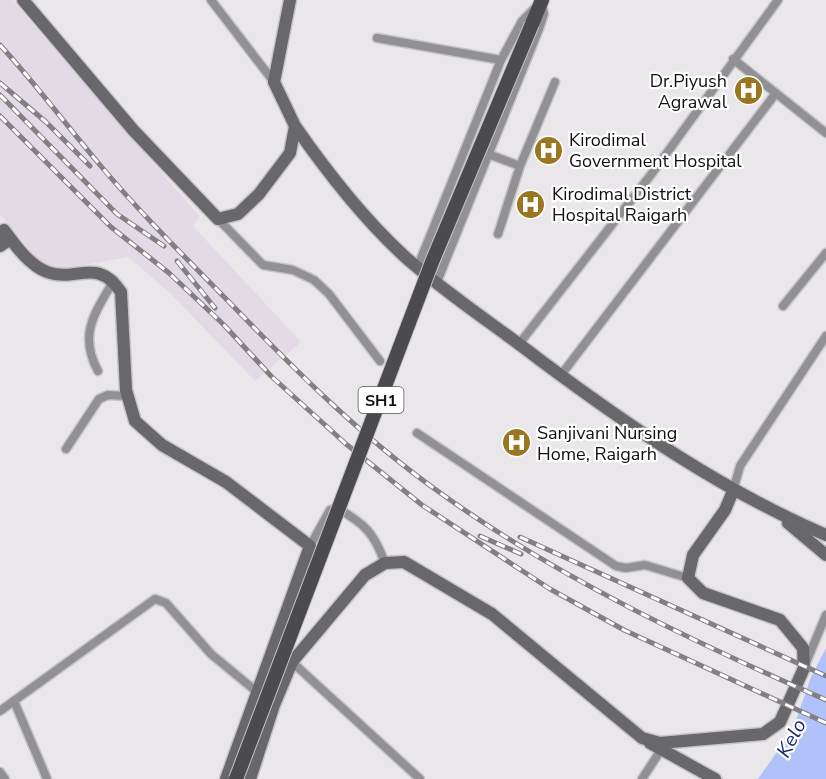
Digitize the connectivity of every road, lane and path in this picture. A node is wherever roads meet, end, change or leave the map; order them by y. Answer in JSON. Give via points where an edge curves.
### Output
{"nodes":[{"id":1,"x":23,"y":0,"type":"edge"},
{"id":2,"x":211,"y":0,"type":"edge"},
{"id":3,"x":290,"y":0,"type":"edge"},
{"id":4,"x":778,"y":0,"type":"edge"},
{"id":5,"x":542,"y":1,"type":"edge"},
{"id":6,"x":377,"y":38,"type":"dead end"},
{"id":7,"x":733,"y":59,"type":"junction"},
{"id":8,"x":501,"y":60,"type":"junction"},
{"id":9,"x":274,"y":82,"type":"junction"},
{"id":10,"x":555,"y":82,"type":"dead end"},
{"id":11,"x":776,"y":93,"type":"junction"},
{"id":12,"x":296,"y":126,"type":"junction"},
{"id":13,"x":826,"y":133,"type":"edge"},
{"id":14,"x":488,"y":154,"type":"junction"},
{"id":15,"x":520,"y":166,"type":"junction"},
{"id":16,"x":218,"y":219,"type":"junction"},
{"id":17,"x":3,"y":234,"type":"edge"},
{"id":18,"x":498,"y":234,"type":"dead end"},
{"id":19,"x":826,"y":253,"type":"edge"},
{"id":20,"x":418,"y":266,"type":"junction"},
{"id":21,"x":114,"y":280,"type":"junction"},
{"id":22,"x":437,"y":282,"type":"junction"},
{"id":23,"x":783,"y":306,"type":"dead end"},
{"id":24,"x":826,"y":336,"type":"edge"},
{"id":25,"x":519,"y":344,"type":"junction"},
{"id":26,"x":380,"y":361,"type":"dead end"},
{"id":27,"x":98,"y":371,"type":"dead end"},
{"id":28,"x":561,"y":375,"type":"junction"},
{"id":29,"x":127,"y":396,"type":"junction"},
{"id":30,"x":417,"y":433,"type":"dead end"},
{"id":31,"x":66,"y":449,"type":"dead end"},
{"id":32,"x":733,"y":491,"type":"junction"},
{"id":33,"x":776,"y":514,"type":"junction"},
{"id":34,"x":826,"y":535,"type":"edge"},
{"id":35,"x":310,"y":546,"type":"junction"},
{"id":36,"x":826,"y":555,"type":"edge"},
{"id":37,"x":385,"y":563,"type":"junction"},
{"id":38,"x":688,"y":578,"type":"junction"},
{"id":39,"x":826,"y":615,"type":"edge"},
{"id":40,"x":292,"y":662,"type":"junction"},
{"id":41,"x":804,"y":668,"type":"junction"},
{"id":42,"x":257,"y":692,"type":"junction"},
{"id":43,"x":14,"y":701,"type":"junction"},
{"id":44,"x":0,"y":711,"type":"edge"},
{"id":45,"x":642,"y":738,"type":"junction"},
{"id":46,"x":661,"y":750,"type":"junction"},
{"id":47,"x":0,"y":772,"type":"edge"},
{"id":48,"x":709,"y":778,"type":"edge"},
{"id":49,"x":5,"y":779,"type":"edge"},
{"id":50,"x":47,"y":779,"type":"edge"},
{"id":51,"x":226,"y":779,"type":"edge"},
{"id":52,"x":236,"y":779,"type":"edge"},
{"id":53,"x":250,"y":779,"type":"edge"},
{"id":54,"x":420,"y":779,"type":"edge"},
{"id":55,"x":642,"y":779,"type":"edge"}],
"edges":[{"from":1,"to":16,"type":"street","via":[[134,131]]},
{"from":2,"to":9,"type":"street"},
{"from":3,"to":9,"type":"street"},
{"from":4,"to":7,"type":"street"},
{"from":5,"to":8,"type":"street","via":[[522,21]]},
{"from":5,"to":14,"type":"street","via":[[544,14],[539,29]]},
{"from":5,"to":52,"type":"main road","number":"SH1","bridge":true,"via":[[432,262]]},
{"from":6,"to":8,"type":"street"},
{"from":7,"to":11,"type":"street"},
{"from":7,"to":25,"type":"street","via":[[653,172]]},
{"from":8,"to":20,"type":"street"},
{"from":9,"to":12,"type":"street"},
{"from":10,"to":15,"type":"street"},
{"from":11,"to":13,"type":"street"},
{"from":11,"to":28,"type":"street"},
{"from":12,"to":16,"type":"street","via":[[290,153],[258,194],[238,214]]},
{"from":12,"to":20,"type":"street","via":[[332,178]]},
{"from":14,"to":15,"type":"street"},
{"from":14,"to":22,"type":"street"},
{"from":15,"to":18,"type":"street"},
{"from":16,"to":26,"type":"street","via":[[263,265],[293,270],[314,280]]},
{"from":17,"to":21,"type":"street","via":[[29,260],[49,273],[96,272]]},
{"from":19,"to":23,"type":"street"},
{"from":20,"to":22,"type":"street"},
{"from":21,"to":27,"type":"street","via":[[89,328],[90,357]]},
{"from":21,"to":29,"type":"street","via":[[121,292]]},
{"from":22,"to":25,"type":"street"},
{"from":24,"to":32,"type":"street","via":[[740,466]]},
{"from":25,"to":28,"type":"street"},
{"from":28,"to":32,"type":"street"},
{"from":29,"to":31,"type":"street","via":[[108,395],[99,399]]},
{"from":29,"to":35,"type":"street","via":[[130,411],[162,445],[226,482]]},
{"from":30,"to":38,"type":"street","via":[[616,566],[645,565]]},
{"from":32,"to":33,"type":"street"},
{"from":32,"to":38,"type":"street","via":[[725,510],[693,555]]},
{"from":33,"to":34,"type":"street"},
{"from":33,"to":36,"type":"street"},
{"from":35,"to":37,"type":"street","via":[[330,510],[337,508],[376,539]]},
{"from":35,"to":42,"type":"street"},
{"from":37,"to":40,"type":"street","via":[[365,575]]},
{"from":37,"to":45,"type":"street","via":[[404,562],[492,614]]},
{"from":38,"to":41,"type":"street","via":[[703,593],[780,620],[803,648]]},
{"from":39,"to":41,"type":"street"},
{"from":40,"to":53,"type":"street"},
{"from":40,"to":54,"type":"street"},
{"from":41,"to":45,"type":"street","via":[[780,722],[763,734],[660,743]]},
{"from":42,"to":43,"type":"street","via":[[211,654],[166,603],[154,599]]},
{"from":42,"to":51,"type":"street"},
{"from":43,"to":44,"type":"street"},
{"from":43,"to":50,"type":"street"},
{"from":45,"to":46,"type":"street"},
{"from":46,"to":48,"type":"street"},
{"from":46,"to":55,"type":"street"},
{"from":47,"to":49,"type":"street"}]}
